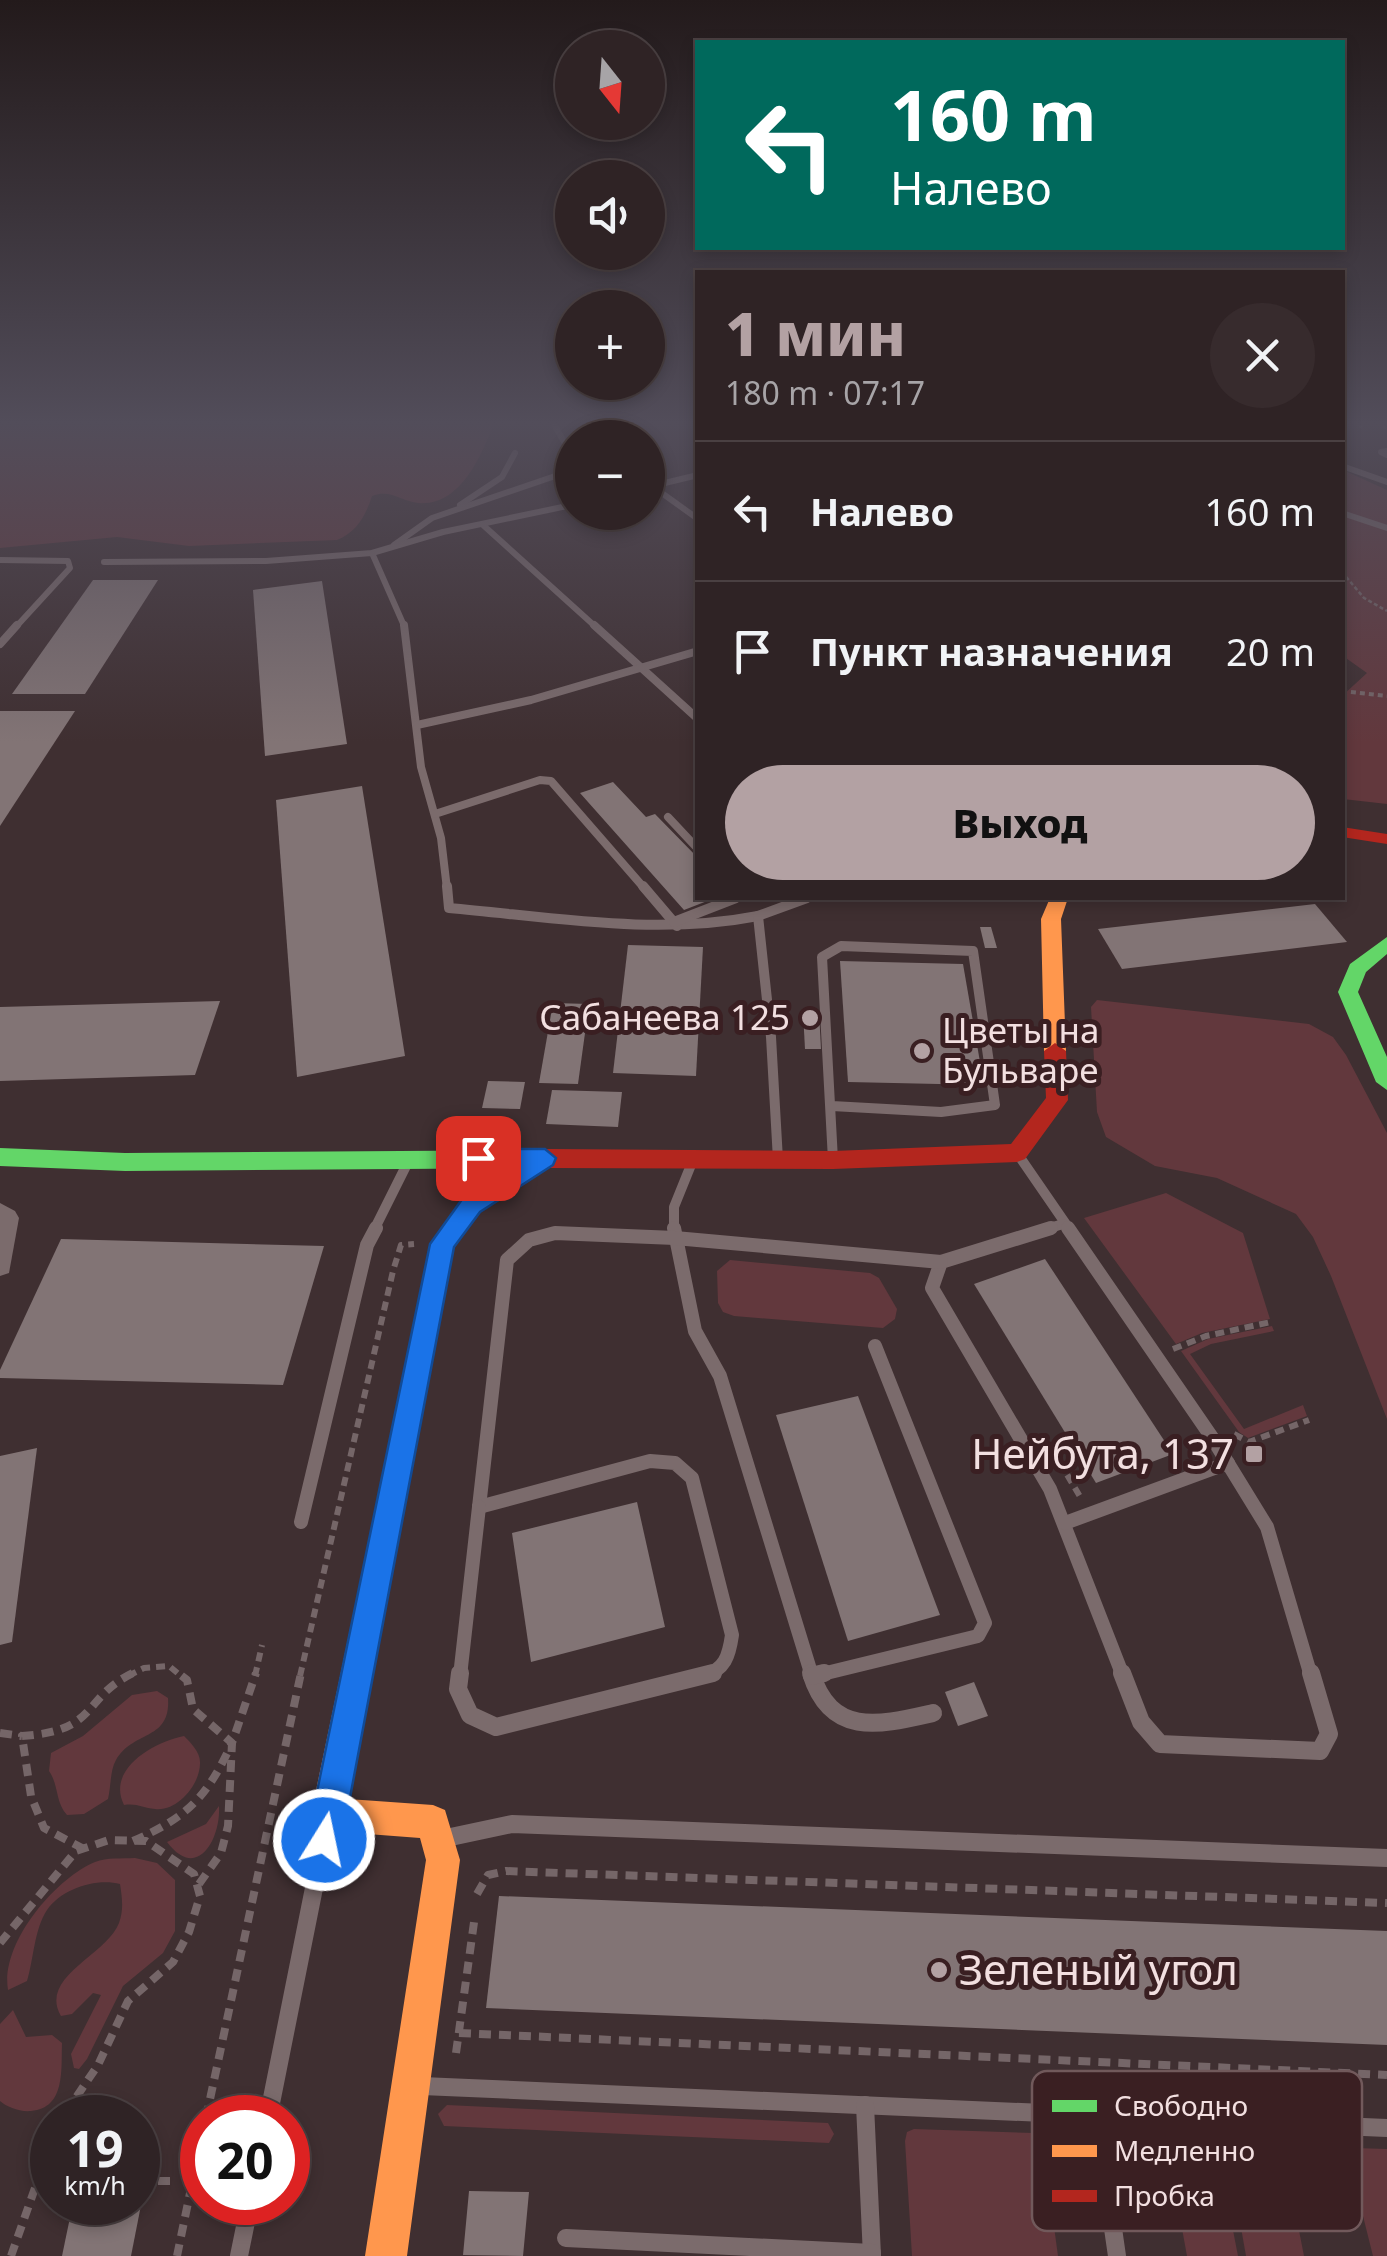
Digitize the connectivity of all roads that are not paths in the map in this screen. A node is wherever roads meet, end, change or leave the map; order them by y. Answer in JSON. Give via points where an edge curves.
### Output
{"nodes":[{"id":1,"x":411,"y":531,"type":"edge"},
{"id":2,"x":455,"y":531,"type":"edge"},
{"id":3,"x":489,"y":531,"type":"edge"},
{"id":4,"x":393,"y":546,"type":"junction"},
{"id":5,"x":372,"y":553,"type":"junction"},
{"id":6,"x":0,"y":560,"type":"edge"},
{"id":7,"x":104,"y":562,"type":"dead end"},
{"id":8,"x":0,"y":644,"type":"edge"},
{"id":9,"x":695,"y":652,"type":"edge"},
{"id":10,"x":640,"y":668,"type":"junction"},
{"id":11,"x":695,"y":717,"type":"edge"},
{"id":12,"x":417,"y":725,"type":"junction"},
{"id":13,"x":435,"y":814,"type":"junction"},
{"id":14,"x":668,"y":817,"type":"dead end"},
{"id":15,"x":1345,"y":832,"type":"edge"},
{"id":16,"x":1387,"y":839,"type":"edge"},
{"id":17,"x":695,"y":846,"type":"edge"},
{"id":18,"x":731,"y":900,"type":"edge"},
{"id":19,"x":802,"y":900,"type":"edge"},
{"id":20,"x":1058,"y":900,"type":"edge"},
{"id":21,"x":758,"y":916,"type":"junction"},
{"id":22,"x":676,"y":924,"type":"junction"},
{"id":23,"x":1387,"y":943,"type":"edge"},
{"id":24,"x":1387,"y":1082,"type":"edge"},
{"id":25,"x":832,"y":1106,"type":"junction"},
{"id":26,"x":1017,"y":1153,"type":"junction"},
{"id":27,"x":0,"y":1157,"type":"edge"},
{"id":28,"x":410,"y":1158,"type":"junction"},
{"id":29,"x":545,"y":1158,"type":"junction"},
{"id":30,"x":693,"y":1160,"type":"junction"},
{"id":31,"x":778,"y":1160,"type":"junction"},
{"id":32,"x":833,"y":1160,"type":"junction"},
{"id":33,"x":0,"y":1213,"type":"edge"},
{"id":34,"x":1063,"y":1224,"type":"junction"},
{"id":35,"x":675,"y":1238,"type":"junction"},
{"id":36,"x":941,"y":1262,"type":"junction"},
{"id":37,"x":0,"y":1266,"type":"edge"},
{"id":38,"x":874,"y":1346,"type":"dead end"},
{"id":39,"x":1228,"y":1463,"type":"junction"},
{"id":40,"x":477,"y":1507,"type":"junction"},
{"id":41,"x":300,"y":1522,"type":"dead end"},
{"id":42,"x":1066,"y":1523,"type":"junction"},
{"id":43,"x":812,"y":1676,"type":"junction"},
{"id":44,"x":933,"y":1713,"type":"dead end"},
{"id":45,"x":328,"y":1814,"type":"junction"},
{"id":46,"x":442,"y":1839,"type":"junction"},
{"id":47,"x":1387,"y":1858,"type":"edge"},
{"id":48,"x":412,"y":2085,"type":"junction"},
{"id":49,"x":273,"y":2095,"type":"edge"},
{"id":50,"x":865,"y":2105,"type":"junction"},
{"id":51,"x":1032,"y":2112,"type":"edge"},
{"id":52,"x":1362,"y":2127,"type":"edge"},
{"id":53,"x":1387,"y":2128,"type":"edge"},
{"id":54,"x":245,"y":2225,"type":"edge"},
{"id":55,"x":1113,"y":2231,"type":"edge"},
{"id":56,"x":566,"y":2238,"type":"dead end"},
{"id":57,"x":872,"y":2255,"type":"edge"},
{"id":58,"x":239,"y":2256,"type":"edge"},
{"id":59,"x":386,"y":2256,"type":"edge"},
{"id":60,"x":1117,"y":2256,"type":"edge"}],
"edges":[{"from":1,"to":4,"type":"lane"},
{"from":2,"to":4,"type":"lane"},
{"from":3,"to":10,"type":"lane"},
{"from":4,"to":5,"type":"lane"},
{"from":5,"to":7,"type":"lane"},
{"from":5,"to":12,"type":"lane","via":[[404,622]]},
{"from":6,"to":8,"type":"lane","via":[[68,561],[70,568]]},
{"from":9,"to":10,"type":"lane"},
{"from":10,"to":11,"type":"lane"},
{"from":10,"to":12,"type":"lane"},
{"from":12,"to":13,"type":"lane","via":[[422,778]]},
{"from":13,"to":22,"type":"lane","via":[[552,781]]},
{"from":13,"to":22,"type":"lane","via":[[450,908]]},
{"from":14,"to":17,"type":"lane"},
{"from":15,"to":16,"type":"main road"},
{"from":18,"to":22,"type":"lane"},
{"from":19,"to":21,"type":"lane"},
{"from":20,"to":26,"type":"main road","via":[[1051,919],[1057,1100]]},
{"from":21,"to":22,"type":"lane"},
{"from":21,"to":31,"type":"lane"},
{"from":23,"to":24,"type":"main road","via":[[1357,969],[1348,992]]},
{"from":25,"to":25,"type":"lane","via":[[822,957],[841,946],[972,951],[995,1105]]},
{"from":25,"to":32,"type":"lane"},
{"from":26,"to":32,"type":"main road"},
{"from":26,"to":34,"type":"lane"},
{"from":27,"to":28,"type":"main road"},
{"from":28,"to":29,"type":"main road"},
{"from":28,"to":41,"type":"lane","via":[[367,1245]]},
{"from":29,"to":30,"type":"main road"},
{"from":29,"to":45,"type":"main road","via":[[471,1205],[442,1244]]},
{"from":30,"to":31,"type":"main road"},
{"from":30,"to":35,"type":"lane","via":[[674,1207]]},
{"from":31,"to":32,"type":"main road"},
{"from":33,"to":37,"type":"street","via":[[7,1218]]},
{"from":34,"to":36,"type":"lane"},
{"from":34,"to":39,"type":"lane"},
{"from":35,"to":36,"type":"lane"},
{"from":35,"to":40,"type":"lane","via":[[555,1233],[529,1240],[507,1260]]},
{"from":35,"to":43,"type":"lane","via":[[695,1331],[720,1376]]},
{"from":36,"to":42,"type":"lane","via":[[932,1288]]},
{"from":38,"to":43,"type":"lane","via":[[985,1623],[978,1636]]},
{"from":39,"to":42,"type":"lane"},
{"from":39,"to":42,"type":"lane","via":[[1267,1527],[1329,1734],[1320,1752],[1160,1744],[1141,1722]]},
{"from":40,"to":40,"type":"lane","via":[[458,1689],[470,1715],[496,1727],[713,1673],[729,1658],[732,1635],[692,1478],[675,1464],[650,1461]]},
{"from":43,"to":44,"type":"lane","via":[[818,1696],[838,1718],[869,1726]]},
{"from":45,"to":46,"type":"main road","via":[[433,1822]]},
{"from":45,"to":49,"type":"lane"},
{"from":46,"to":47,"type":"lane","via":[[512,1824]]},
{"from":46,"to":48,"type":"main road","via":[[445,1870]]},
{"from":48,"to":50,"type":"lane"},
{"from":48,"to":59,"type":"main road"},
{"from":50,"to":51,"type":"lane"},
{"from":50,"to":57,"type":"lane"},
{"from":52,"to":53,"type":"lane"},
{"from":54,"to":58,"type":"lane"},
{"from":55,"to":60,"type":"lane"},
{"from":56,"to":57,"type":"lane"}]}
